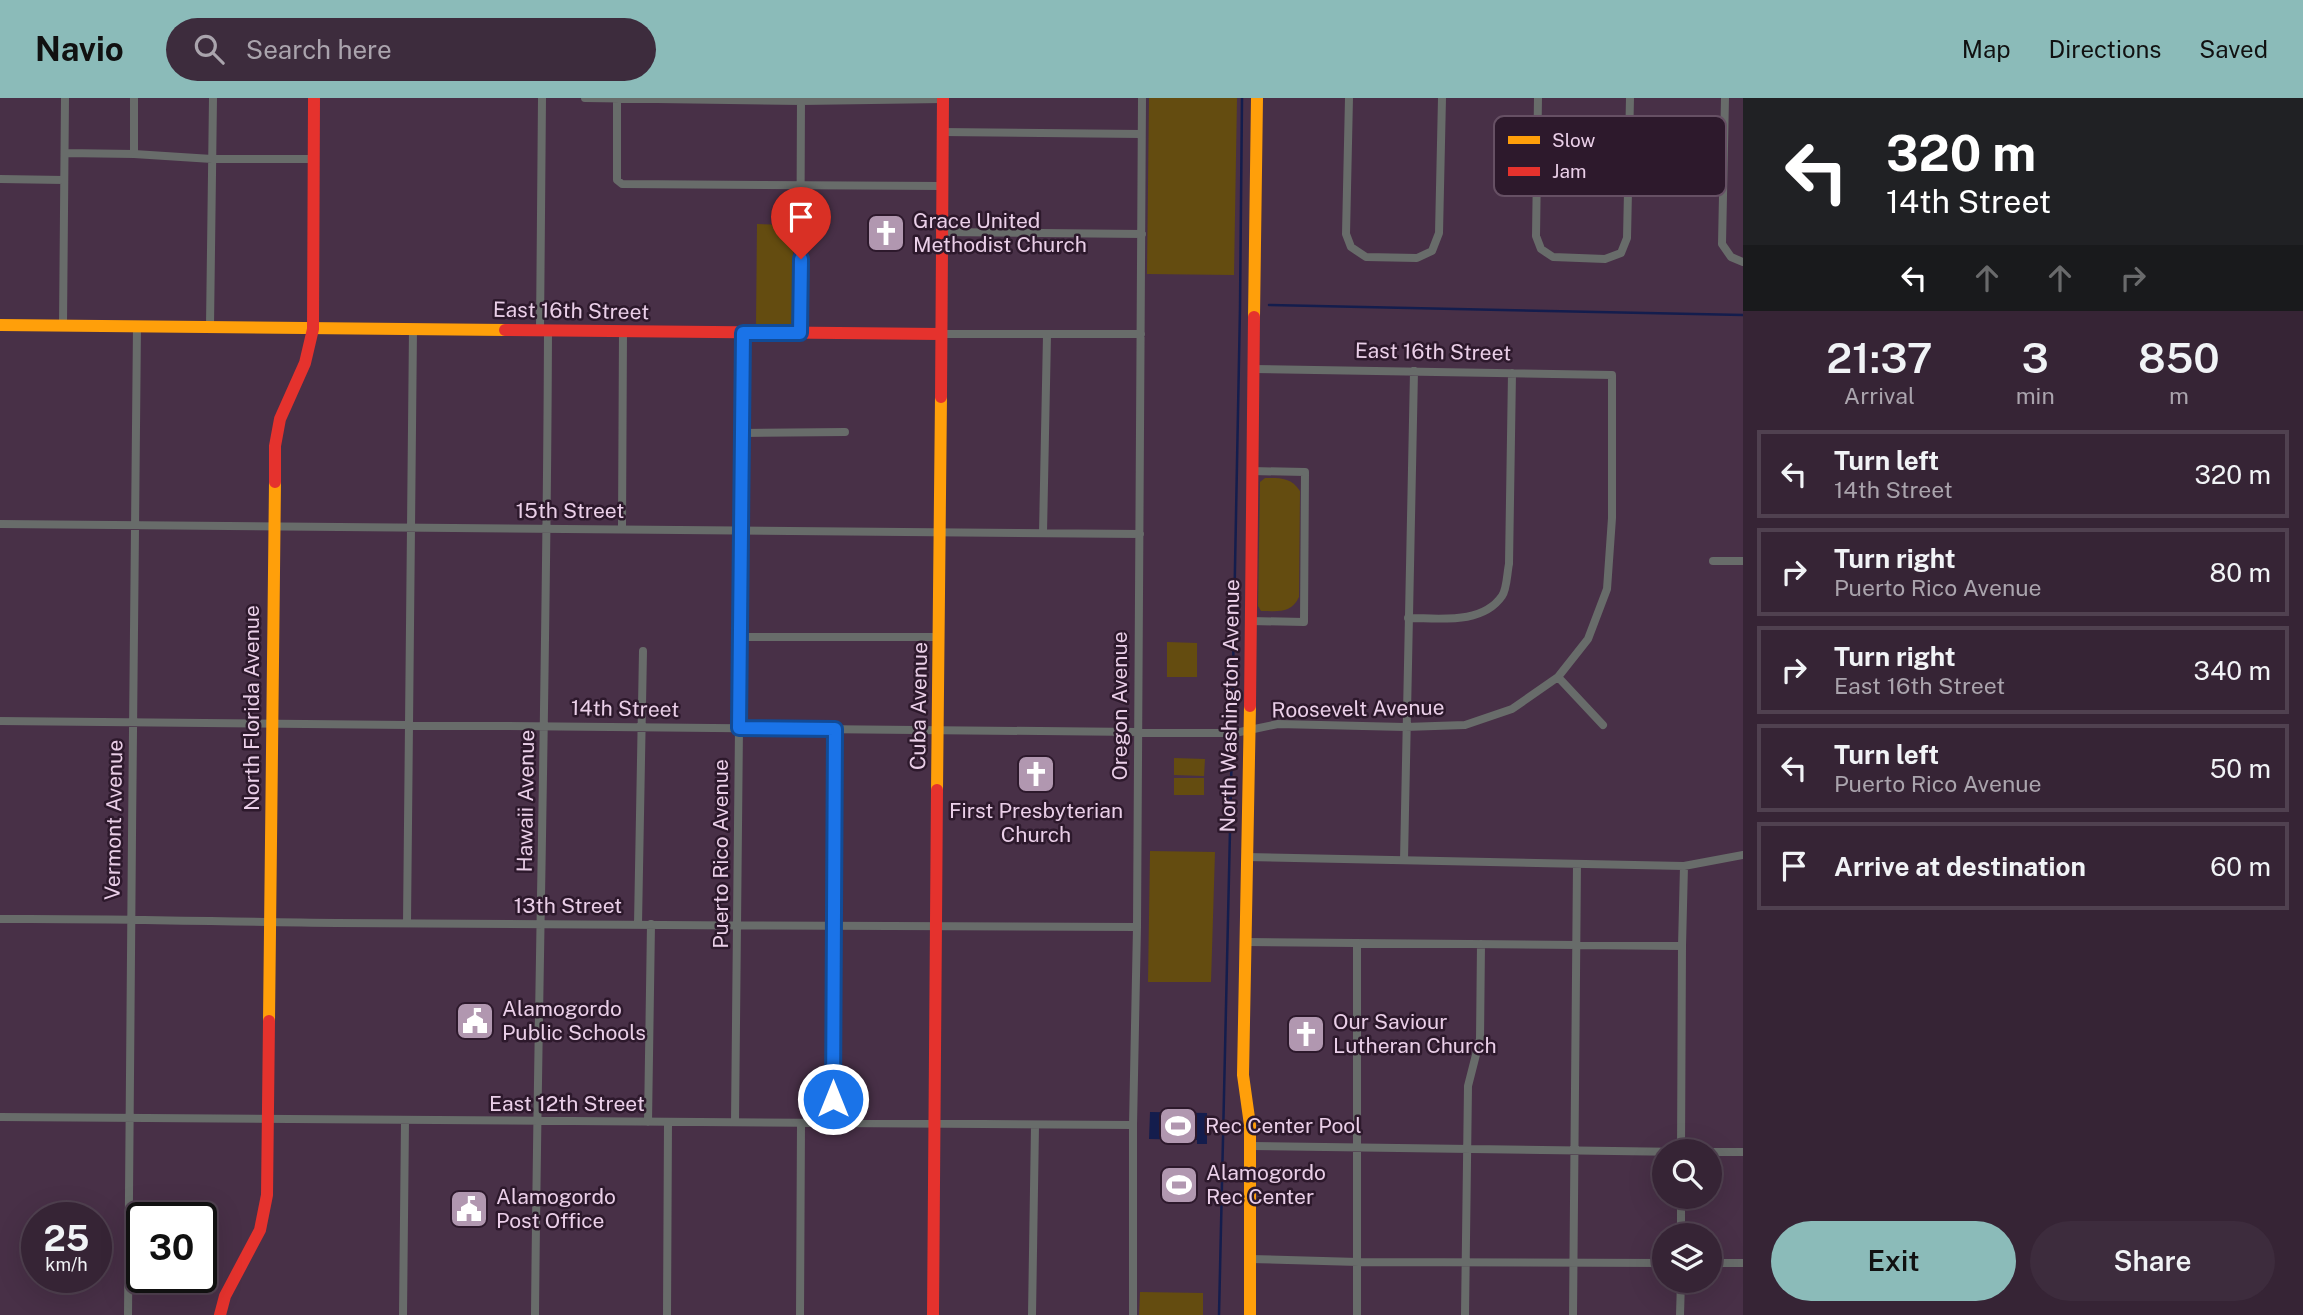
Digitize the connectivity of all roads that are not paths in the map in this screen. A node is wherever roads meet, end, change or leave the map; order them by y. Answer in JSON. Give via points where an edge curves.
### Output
{"nodes":[{"id":1,"x":65,"y":98,"type":"edge"},
{"id":2,"x":134,"y":98,"type":"edge"},
{"id":3,"x":213,"y":98,"type":"edge"},
{"id":4,"x":314,"y":98,"type":"edge"},
{"id":5,"x":542,"y":98,"type":"edge"},
{"id":6,"x":585,"y":98,"type":"edge"},
{"id":7,"x":1142,"y":98,"type":"edge"},
{"id":8,"x":1257,"y":98,"type":"edge"},
{"id":9,"x":1349,"y":98,"type":"edge"},
{"id":10,"x":1442,"y":98,"type":"edge"},
{"id":11,"x":1538,"y":98,"type":"edge"},
{"id":12,"x":1630,"y":98,"type":"edge"},
{"id":13,"x":1725,"y":98,"type":"edge"},
{"id":14,"x":617,"y":99,"type":"edge"},
{"id":15,"x":801,"y":99,"type":"edge"},
{"id":16,"x":943,"y":99,"type":"edge"},
{"id":17,"x":1538,"y":116,"type":"edge"},
{"id":18,"x":1630,"y":116,"type":"edge"},
{"id":19,"x":1725,"y":116,"type":"edge"},
{"id":20,"x":942,"y":132,"type":"junction"},
{"id":21,"x":1142,"y":134,"type":"junction"},
{"id":22,"x":65,"y":153,"type":"junction"},
{"id":23,"x":134,"y":154,"type":"junction"},
{"id":24,"x":212,"y":159,"type":"junction"},
{"id":25,"x":313,"y":159,"type":"junction"},
{"id":26,"x":0,"y":179,"type":"edge"},
{"id":27,"x":64,"y":180,"type":"junction"},
{"id":28,"x":802,"y":186,"type":"junction"},
{"id":29,"x":941,"y":186,"type":"junction"},
{"id":30,"x":1537,"y":196,"type":"edge"},
{"id":31,"x":1628,"y":196,"type":"edge"},
{"id":32,"x":1723,"y":196,"type":"edge"},
{"id":33,"x":940,"y":232,"type":"junction"},
{"id":34,"x":1142,"y":234,"type":"junction"},
{"id":35,"x":1743,"y":262,"type":"edge"},
{"id":36,"x":0,"y":324,"type":"edge"},
{"id":37,"x":63,"y":324,"type":"junction"},
{"id":38,"x":138,"y":326,"type":"junction"},
{"id":39,"x":210,"y":326,"type":"junction"},
{"id":40,"x":313,"y":329,"type":"junction"},
{"id":41,"x":414,"y":329,"type":"junction"},
{"id":42,"x":544,"y":330,"type":"junction"},
{"id":43,"x":623,"y":331,"type":"junction"},
{"id":44,"x":743,"y":333,"type":"junction"},
{"id":45,"x":800,"y":333,"type":"junction"},
{"id":46,"x":940,"y":334,"type":"junction"},
{"id":47,"x":1141,"y":334,"type":"junction"},
{"id":48,"x":1047,"y":335,"type":"junction"},
{"id":49,"x":1253,"y":369,"type":"junction"},
{"id":50,"x":1414,"y":371,"type":"junction"},
{"id":51,"x":1512,"y":373,"type":"junction"},
{"id":52,"x":1612,"y":375,"type":"joint"},
{"id":53,"x":845,"y":432,"type":"dead end"},
{"id":54,"x":741,"y":433,"type":"junction"},
{"id":55,"x":1252,"y":471,"type":"junction"},
{"id":56,"x":0,"y":524,"type":"edge"},
{"id":57,"x":135,"y":525,"type":"junction"},
{"id":58,"x":273,"y":526,"type":"junction"},
{"id":59,"x":412,"y":527,"type":"junction"},
{"id":60,"x":622,"y":528,"type":"junction"},
{"id":61,"x":547,"y":529,"type":"junction"},
{"id":62,"x":741,"y":531,"type":"junction"},
{"id":63,"x":939,"y":532,"type":"junction"},
{"id":64,"x":1043,"y":533,"type":"junction"},
{"id":65,"x":1140,"y":534,"type":"junction"},
{"id":66,"x":1713,"y":561,"type":"dead end"},
{"id":67,"x":1743,"y":561,"type":"edge"},
{"id":68,"x":1408,"y":618,"type":"junction"},
{"id":69,"x":1251,"y":621,"type":"junction"},
{"id":70,"x":939,"y":637,"type":"junction"},
{"id":71,"x":741,"y":638,"type":"junction"},
{"id":72,"x":643,"y":651,"type":"dead end"},
{"id":73,"x":1558,"y":677,"type":"junction"},
{"id":74,"x":0,"y":721,"type":"edge"},
{"id":75,"x":132,"y":722,"type":"junction"},
{"id":76,"x":271,"y":724,"type":"junction"},
{"id":77,"x":411,"y":725,"type":"junction"},
{"id":78,"x":1603,"y":725,"type":"dead end"},
{"id":79,"x":545,"y":726,"type":"junction"},
{"id":80,"x":640,"y":727,"type":"junction"},
{"id":81,"x":1405,"y":727,"type":"junction"},
{"id":82,"x":739,"y":728,"type":"junction"},
{"id":83,"x":835,"y":729,"type":"junction"},
{"id":84,"x":937,"y":730,"type":"junction"},
{"id":85,"x":1249,"y":730,"type":"junction"},
{"id":86,"x":1137,"y":732,"type":"junction"},
{"id":87,"x":1743,"y":855,"type":"edge"},
{"id":88,"x":1246,"y":857,"type":"junction"},
{"id":89,"x":1404,"y":860,"type":"junction"},
{"id":90,"x":1577,"y":864,"type":"junction"},
{"id":91,"x":1684,"y":866,"type":"junction"},
{"id":92,"x":130,"y":918,"type":"junction"},
{"id":93,"x":0,"y":919,"type":"edge"},
{"id":94,"x":271,"y":922,"type":"junction"},
{"id":95,"x":407,"y":923,"type":"junction"},
{"id":96,"x":542,"y":923,"type":"junction"},
{"id":97,"x":638,"y":924,"type":"junction"},
{"id":98,"x":651,"y":924,"type":"junction"},
{"id":99,"x":737,"y":926,"type":"junction"},
{"id":100,"x":834,"y":926,"type":"junction"},
{"id":101,"x":936,"y":927,"type":"junction"},
{"id":102,"x":1137,"y":927,"type":"junction"},
{"id":103,"x":1245,"y":942,"type":"junction"},
{"id":104,"x":1357,"y":943,"type":"junction"},
{"id":105,"x":1481,"y":944,"type":"junction"},
{"id":106,"x":1576,"y":945,"type":"junction"},
{"id":107,"x":1682,"y":946,"type":"junction"},
{"id":108,"x":131,"y":1116,"type":"junction"},
{"id":109,"x":0,"y":1117,"type":"edge"},
{"id":110,"x":269,"y":1118,"type":"junction"},
{"id":111,"x":405,"y":1121,"type":"junction"},
{"id":112,"x":537,"y":1121,"type":"junction"},
{"id":113,"x":648,"y":1122,"type":"junction"},
{"id":114,"x":735,"y":1122,"type":"junction"},
{"id":115,"x":668,"y":1123,"type":"junction"},
{"id":116,"x":832,"y":1123,"type":"junction"},
{"id":117,"x":801,"y":1124,"type":"junction"},
{"id":118,"x":933,"y":1125,"type":"junction"},
{"id":119,"x":1133,"y":1125,"type":"junction"},
{"id":120,"x":1035,"y":1126,"type":"junction"},
{"id":121,"x":1683,"y":1139,"type":"edge"},
{"id":122,"x":1251,"y":1146,"type":"junction"},
{"id":123,"x":1357,"y":1149,"type":"junction"},
{"id":124,"x":1466,"y":1150,"type":"junction"},
{"id":125,"x":1574,"y":1151,"type":"junction"},
{"id":126,"x":1652,"y":1152,"type":"edge"},
{"id":127,"x":1722,"y":1152,"type":"edge"},
{"id":128,"x":1743,"y":1152,"type":"edge"},
{"id":129,"x":1250,"y":1259,"type":"junction"},
{"id":130,"x":1358,"y":1262,"type":"junction"},
{"id":131,"x":1465,"y":1262,"type":"junction"},
{"id":132,"x":1573,"y":1263,"type":"junction"},
{"id":133,"x":1652,"y":1263,"type":"edge"},
{"id":134,"x":1722,"y":1263,"type":"edge"},
{"id":135,"x":1743,"y":1263,"type":"edge"},
{"id":136,"x":1681,"y":1293,"type":"edge"},
{"id":137,"x":128,"y":1315,"type":"edge"},
{"id":138,"x":220,"y":1315,"type":"edge"},
{"id":139,"x":403,"y":1315,"type":"edge"},
{"id":140,"x":535,"y":1315,"type":"edge"},
{"id":141,"x":667,"y":1315,"type":"edge"},
{"id":142,"x":800,"y":1315,"type":"edge"},
{"id":143,"x":933,"y":1315,"type":"edge"},
{"id":144,"x":1032,"y":1315,"type":"edge"},
{"id":145,"x":1133,"y":1315,"type":"edge"},
{"id":146,"x":1250,"y":1315,"type":"edge"},
{"id":147,"x":1357,"y":1315,"type":"edge"},
{"id":148,"x":1465,"y":1315,"type":"edge"},
{"id":149,"x":1573,"y":1315,"type":"edge"},
{"id":150,"x":1681,"y":1315,"type":"edge"}],
"edges":[{"from":1,"to":22,"type":"street"},
{"from":2,"to":23,"type":"street"},
{"from":3,"to":24,"type":"street"},
{"from":4,"to":25,"type":"main road","name":"North Florida Avenue"},
{"from":5,"to":42,"type":"street","name":"Hawaii Avenue"},
{"from":6,"to":14,"type":"street"},
{"from":7,"to":21,"type":"street","name":"Oregon Avenue"},
{"from":8,"to":49,"type":"main road","name":"North Washington Avenue"},
{"from":9,"to":10,"type":"street","via":[[1346,233],[1351,247],[1366,257],[1417,258],[1432,251],[1439,233]]},
{"from":11,"to":17,"type":"street"},
{"from":12,"to":18,"type":"street"},
{"from":13,"to":19,"type":"street"},
{"from":14,"to":15,"type":"street"},
{"from":14,"to":28,"type":"street","via":[[617,180],[622,184]]},
{"from":15,"to":16,"type":"street"},
{"from":15,"to":28,"type":"street"},
{"from":16,"to":20,"type":"main road","name":"Cuba Avenue"},
{"from":20,"to":21,"type":"street"},
{"from":20,"to":29,"type":"main road","name":"Cuba Avenue"},
{"from":21,"to":34,"type":"street","name":"Oregon Avenue"},
{"from":22,"to":23,"type":"street"},
{"from":22,"to":27,"type":"street"},
{"from":23,"to":24,"type":"street"},
{"from":24,"to":25,"type":"street"},
{"from":24,"to":39,"type":"street"},
{"from":25,"to":40,"type":"main road","name":"North Florida Avenue"},
{"from":26,"to":27,"type":"street"},
{"from":27,"to":37,"type":"street"},
{"from":28,"to":29,"type":"street"},
{"from":28,"to":45,"type":"street"},
{"from":29,"to":33,"type":"main road","name":"Cuba Avenue"},
{"from":30,"to":31,"type":"street","via":[[1536,236],[1541,249],[1553,257],[1605,259],[1621,253],[1627,238]]},
{"from":32,"to":35,"type":"street","via":[[1722,244],[1731,257]]},
{"from":33,"to":34,"type":"street"},
{"from":33,"to":46,"type":"main road","name":"Cuba Avenue"},
{"from":34,"to":47,"type":"street","name":"Oregon Avenue"},
{"from":36,"to":37,"type":"main road","name":"East 16th Street"},
{"from":37,"to":38,"type":"main road","name":"East 16th Street"},
{"from":38,"to":39,"type":"main road","name":"East 16th Street"},
{"from":38,"to":57,"type":"street","name":"Vermont Avenue"},
{"from":39,"to":40,"type":"main road","name":"East 16th Street"},
{"from":40,"to":41,"type":"main road","name":"East 16th Street"},
{"from":40,"to":58,"type":"main road","name":"North Florida Avenue","via":[[305,363],[280,419]]},
{"from":41,"to":42,"type":"main road","name":"East 16th Street"},
{"from":41,"to":59,"type":"street"},
{"from":42,"to":43,"type":"main road","name":"East 16th Street"},
{"from":42,"to":61,"type":"street","name":"Hawaii Avenue"},
{"from":43,"to":44,"type":"main road","name":"East 16th Street"},
{"from":43,"to":60,"type":"street"},
{"from":44,"to":45,"type":"main road","name":"East 16th Street"},
{"from":44,"to":54,"type":"street","name":"Puerto Rico Avenue"},
{"from":45,"to":46,"type":"main road","name":"East 16th Street"},
{"from":46,"to":48,"type":"street","name":"East 16th Street"},
{"from":46,"to":63,"type":"main road","name":"Cuba Avenue"},
{"from":47,"to":48,"type":"street","name":"East 16th Street"},
{"from":47,"to":65,"type":"street","name":"Oregon Avenue"},
{"from":48,"to":64,"type":"street"},
{"from":49,"to":50,"type":"street","name":"East 16th Street"},
{"from":49,"to":55,"type":"main road","name":"North Washington Avenue"},
{"from":50,"to":51,"type":"street","name":"East 16th Street"},
{"from":50,"to":68,"type":"street"},
{"from":51,"to":52,"type":"street","name":"East 16th Street"},
{"from":51,"to":68,"type":"street","via":[[1509,564],[1503,595],[1484,613]]},
{"from":52,"to":73,"type":"street","name":"Roosevelt Avenue","via":[[1607,589],[1588,639]]},
{"from":53,"to":54,"type":"street"},
{"from":54,"to":62,"type":"street","name":"Puerto Rico Avenue"},
{"from":55,"to":69,"type":"main road","name":"North Washington Avenue"},
{"from":55,"to":69,"type":"street","via":[[1305,472],[1304,622]]},
{"from":56,"to":57,"type":"street","name":"15th Street"},
{"from":57,"to":58,"type":"street","name":"15th Street"},
{"from":57,"to":75,"type":"street","name":"Vermont Avenue"},
{"from":58,"to":59,"type":"street","name":"15th Street"},
{"from":58,"to":76,"type":"main road","name":"North Florida Avenue"},
{"from":59,"to":61,"type":"street","name":"15th Street"},
{"from":59,"to":77,"type":"street"},
{"from":60,"to":61,"type":"street","name":"15th Street"},
{"from":60,"to":62,"type":"street","name":"15th Street"},
{"from":61,"to":79,"type":"street","name":"Hawaii Avenue"},
{"from":62,"to":63,"type":"street","name":"15th Street"},
{"from":62,"to":71,"type":"street","name":"Puerto Rico Avenue"},
{"from":63,"to":64,"type":"street","name":"15th Street"},
{"from":63,"to":70,"type":"main road","name":"Cuba Avenue"},
{"from":64,"to":65,"type":"street","name":"15th Street"},
{"from":65,"to":86,"type":"street","name":"Oregon Avenue"},
{"from":66,"to":67,"type":"street"},
{"from":68,"to":81,"type":"street"},
{"from":69,"to":85,"type":"main road","name":"North Washington Avenue"},
{"from":70,"to":71,"type":"street"},
{"from":70,"to":84,"type":"main road","name":"Cuba Avenue"},
{"from":71,"to":82,"type":"street","name":"Puerto Rico Avenue"},
{"from":72,"to":80,"type":"street"},
{"from":73,"to":78,"type":"street"},
{"from":73,"to":81,"type":"street","name":"Roosevelt Avenue","via":[[1512,709],[1465,725]]},
{"from":74,"to":75,"type":"street","name":"14th Street"},
{"from":75,"to":76,"type":"street","name":"14th Street"},
{"from":75,"to":92,"type":"street","name":"Vermont Avenue"},
{"from":76,"to":77,"type":"street","name":"14th Street"},
{"from":76,"to":94,"type":"main road","name":"North Florida Avenue"},
{"from":77,"to":79,"type":"street","name":"14th Street"},
{"from":77,"to":95,"type":"street"},
{"from":79,"to":80,"type":"street","name":"14th Street"},
{"from":79,"to":96,"type":"street","name":"Hawaii Avenue"},
{"from":80,"to":82,"type":"street","name":"14th Street"},
{"from":80,"to":97,"type":"street"},
{"from":81,"to":85,"type":"street","name":"Roosevelt Avenue","via":[[1278,724]]},
{"from":81,"to":89,"type":"street"},
{"from":82,"to":83,"type":"street","name":"14th Street"},
{"from":82,"to":99,"type":"street","name":"Puerto Rico Avenue"},
{"from":83,"to":84,"type":"street","name":"14th Street"},
{"from":83,"to":100,"type":"street"},
{"from":84,"to":86,"type":"street","name":"14th Street"},
{"from":84,"to":101,"type":"main road","name":"Cuba Avenue"},
{"from":85,"to":86,"type":"street","name":"14th Street"},
{"from":85,"to":88,"type":"main road","name":"North Washington Avenue"},
{"from":86,"to":102,"type":"street","name":"Oregon Avenue"},
{"from":87,"to":91,"type":"street"},
{"from":88,"to":89,"type":"street"},
{"from":88,"to":103,"type":"main road","name":"North Washington Avenue"},
{"from":89,"to":90,"type":"street"},
{"from":90,"to":91,"type":"street"},
{"from":90,"to":106,"type":"street"},
{"from":91,"to":107,"type":"street"},
{"from":92,"to":93,"type":"street","name":"13th Street"},
{"from":92,"to":94,"type":"street","name":"13th Street"},
{"from":92,"to":108,"type":"street","name":"Vermont Avenue"},
{"from":94,"to":95,"type":"street","name":"13th Street"},
{"from":94,"to":110,"type":"main road","name":"North Florida Avenue"},
{"from":95,"to":96,"type":"street","name":"13th Street"},
{"from":96,"to":97,"type":"street","name":"13th Street"},
{"from":96,"to":112,"type":"street","name":"Hawaii Avenue"},
{"from":97,"to":98,"type":"street","name":"13th Street"},
{"from":98,"to":99,"type":"street","name":"13th Street"},
{"from":98,"to":113,"type":"street"},
{"from":99,"to":100,"type":"street","name":"13th Street"},
{"from":99,"to":114,"type":"street","name":"Puerto Rico Avenue"},
{"from":100,"to":101,"type":"street","name":"13th Street"},
{"from":100,"to":116,"type":"street"},
{"from":101,"to":102,"type":"street","name":"13th Street"},
{"from":101,"to":118,"type":"main road","name":"Cuba Avenue"},
{"from":102,"to":119,"type":"street","name":"Oregon Avenue"},
{"from":103,"to":104,"type":"street"},
{"from":103,"to":122,"type":"main road","name":"North Washington Avenue","via":[[1243,1075]]},
{"from":104,"to":105,"type":"street"},
{"from":104,"to":123,"type":"street"},
{"from":105,"to":106,"type":"street"},
{"from":105,"to":124,"type":"street","via":[[1480,1039],[1468,1086]]},
{"from":106,"to":107,"type":"street"},
{"from":106,"to":125,"type":"street"},
{"from":107,"to":121,"type":"street"},
{"from":108,"to":109,"type":"street","name":"East 12th Street"},
{"from":108,"to":110,"type":"street","name":"East 12th Street"},
{"from":108,"to":137,"type":"street","name":"Vermont Avenue"},
{"from":110,"to":111,"type":"street","name":"East 12th Street"},
{"from":110,"to":138,"type":"main road","name":"North Florida Avenue","via":[[267,1195],[260,1230],[225,1296]]},
{"from":111,"to":112,"type":"street","name":"East 12th Street"},
{"from":111,"to":139,"type":"street"},
{"from":112,"to":113,"type":"street","name":"East 12th Street"},
{"from":112,"to":140,"type":"street","name":"Hawaii Avenue"},
{"from":113,"to":115,"type":"street","name":"East 12th Street"},
{"from":114,"to":115,"type":"street","name":"East 12th Street"},
{"from":114,"to":117,"type":"street","name":"East 12th Street"},
{"from":115,"to":141,"type":"street"},
{"from":116,"to":117,"type":"street","name":"East 12th Street"},
{"from":116,"to":118,"type":"street","name":"East 12th Street"},
{"from":117,"to":142,"type":"street"},
{"from":118,"to":120,"type":"street","name":"East 12th Street"},
{"from":118,"to":143,"type":"main road","name":"Cuba Avenue"},
{"from":119,"to":120,"type":"street","name":"East 12th Street"},
{"from":119,"to":145,"type":"street","name":"Oregon Avenue"},
{"from":120,"to":144,"type":"street"},
{"from":122,"to":123,"type":"street"},
{"from":122,"to":129,"type":"main road","name":"North Washington Avenue"},
{"from":123,"to":124,"type":"street"},
{"from":123,"to":130,"type":"street"},
{"from":124,"to":125,"type":"street"},
{"from":124,"to":131,"type":"street"},
{"from":125,"to":126,"type":"street"},
{"from":125,"to":132,"type":"street"},
{"from":127,"to":128,"type":"street"},
{"from":129,"to":130,"type":"street"},
{"from":129,"to":146,"type":"main road","name":"North Washington Avenue"},
{"from":130,"to":131,"type":"street"},
{"from":130,"to":147,"type":"street"},
{"from":131,"to":132,"type":"street"},
{"from":131,"to":148,"type":"street"},
{"from":132,"to":133,"type":"street"},
{"from":132,"to":149,"type":"street"},
{"from":134,"to":135,"type":"street"},
{"from":136,"to":150,"type":"street"}]}
